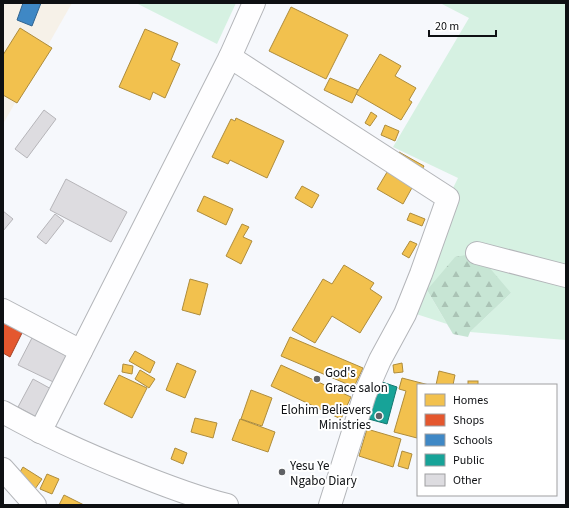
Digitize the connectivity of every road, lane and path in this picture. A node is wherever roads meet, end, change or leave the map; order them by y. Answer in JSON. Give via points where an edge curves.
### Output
{"nodes":[{"id":1,"x":254,"y":3,"type":"edge"},
{"id":2,"x":230,"y":57,"type":"junction"},
{"id":3,"x":477,"y":254,"type":"dead end"},
{"id":4,"x":566,"y":276,"type":"edge"},
{"id":5,"x":3,"y":310,"type":"edge"},
{"id":6,"x":82,"y":351,"type":"junction"},
{"id":7,"x":3,"y":412,"type":"edge"},
{"id":8,"x":40,"y":432,"type":"junction"},
{"id":9,"x":3,"y":469,"type":"edge"},
{"id":10,"x":36,"y":505,"type":"edge"},
{"id":11,"x":227,"y":505,"type":"edge"},
{"id":12,"x":330,"y":505,"type":"edge"}],
"edges":[{"from":1,"to":2,"type":"street"},
{"from":2,"to":6,"type":"street"},
{"from":2,"to":12,"type":"street","via":[[448,198],[405,314],[365,394]]},
{"from":3,"to":4,"type":"street"},
{"from":5,"to":6,"type":"street"},
{"from":6,"to":8,"type":"street"},
{"from":7,"to":8,"type":"street"},
{"from":8,"to":11,"type":"street","via":[[162,484]]},
{"from":9,"to":10,"type":"street"}]}
